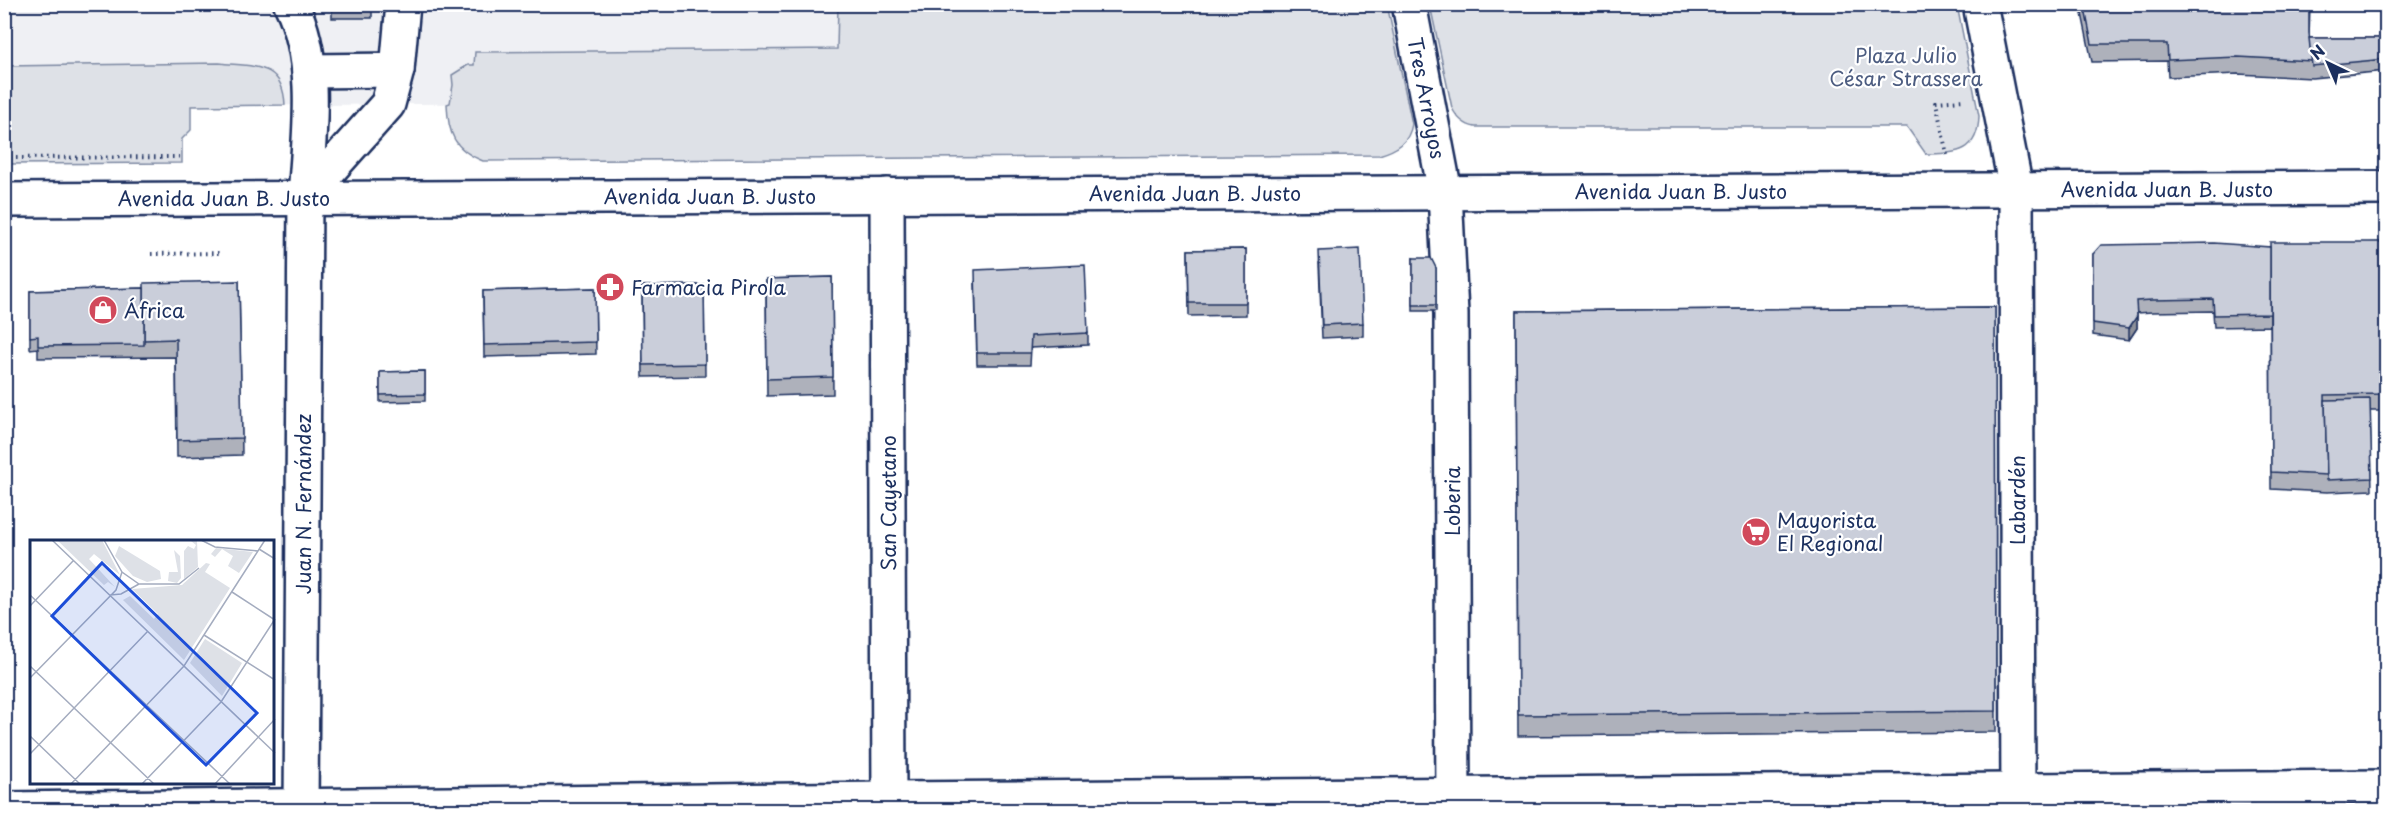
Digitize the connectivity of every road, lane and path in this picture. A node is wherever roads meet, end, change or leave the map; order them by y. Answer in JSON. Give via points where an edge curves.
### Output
{"nodes":[{"id":1,"x":291,"y":4,"type":"edge"},
{"id":2,"x":403,"y":4,"type":"edge"},
{"id":3,"x":1409,"y":4,"type":"edge"},
{"id":4,"x":1980,"y":4,"type":"edge"},
{"id":5,"x":309,"y":70,"type":"junction"},
{"id":6,"x":397,"y":70,"type":"junction"},
{"id":7,"x":1998,"y":97,"type":"junction"},
{"id":8,"x":1946,"y":153,"type":"dead end"},
{"id":9,"x":182,"y":157,"type":"dead end"},
{"id":10,"x":4,"y":158,"type":"edge"},
{"id":11,"x":2386,"y":188,"type":"edge"},
{"id":12,"x":2016,"y":189,"type":"junction"},
{"id":13,"x":1445,"y":192,"type":"junction"},
{"id":14,"x":887,"y":195,"type":"junction"},
{"id":15,"x":305,"y":197,"type":"junction"},
{"id":16,"x":4,"y":200,"type":"edge"},
{"id":17,"x":223,"y":253,"type":"dead end"},
{"id":18,"x":151,"y":254,"type":"dead end"},
{"id":19,"x":2386,"y":787,"type":"edge"},
{"id":20,"x":2018,"y":801,"type":"edge"},
{"id":21,"x":1453,"y":803,"type":"edge"},
{"id":22,"x":890,"y":805,"type":"edge"},
{"id":23,"x":4,"y":808,"type":"edge"},
{"id":24,"x":301,"y":808,"type":"edge"}],
"edges":[{"from":1,"to":5,"type":"street","name":"Juan N. Fernández","via":[[300,24]]},
{"from":2,"to":6,"type":"street"},
{"from":3,"to":13,"type":"street","name":"Tres Arroyos"},
{"from":4,"to":7,"type":"street","name":"Labardén"},
{"from":5,"to":6,"type":"street"},
{"from":5,"to":15,"type":"street","name":"Juan N. Fernández"},
{"from":6,"to":15,"type":"street","via":[[388,104]]},
{"from":7,"to":8,"type":"path","via":[[1936,102]]},
{"from":7,"to":12,"type":"street","name":"Labardén"},
{"from":9,"to":10,"type":"path"},
{"from":11,"to":12,"type":"street","name":"Avenida Juan B. Justo"},
{"from":12,"to":13,"type":"street","name":"Avenida Juan B. Justo"},
{"from":12,"to":20,"type":"street","name":"Labardén"},
{"from":13,"to":14,"type":"street","name":"Avenida Juan B. Justo"},
{"from":13,"to":21,"type":"street","name":"Loberia","via":[[1451,314]]},
{"from":14,"to":15,"type":"street","name":"Avenida Juan B. Justo"},
{"from":14,"to":22,"type":"street","name":"San Cayetano"},
{"from":15,"to":16,"type":"street","name":"Avenida Juan B. Justo"},
{"from":15,"to":24,"type":"street","name":"Juan N. Fernández"},
{"from":17,"to":18,"type":"path"},
{"from":19,"to":20,"type":"street"},
{"from":20,"to":21,"type":"street"},
{"from":21,"to":22,"type":"street"},
{"from":22,"to":24,"type":"street"},
{"from":23,"to":24,"type":"street"}]}
